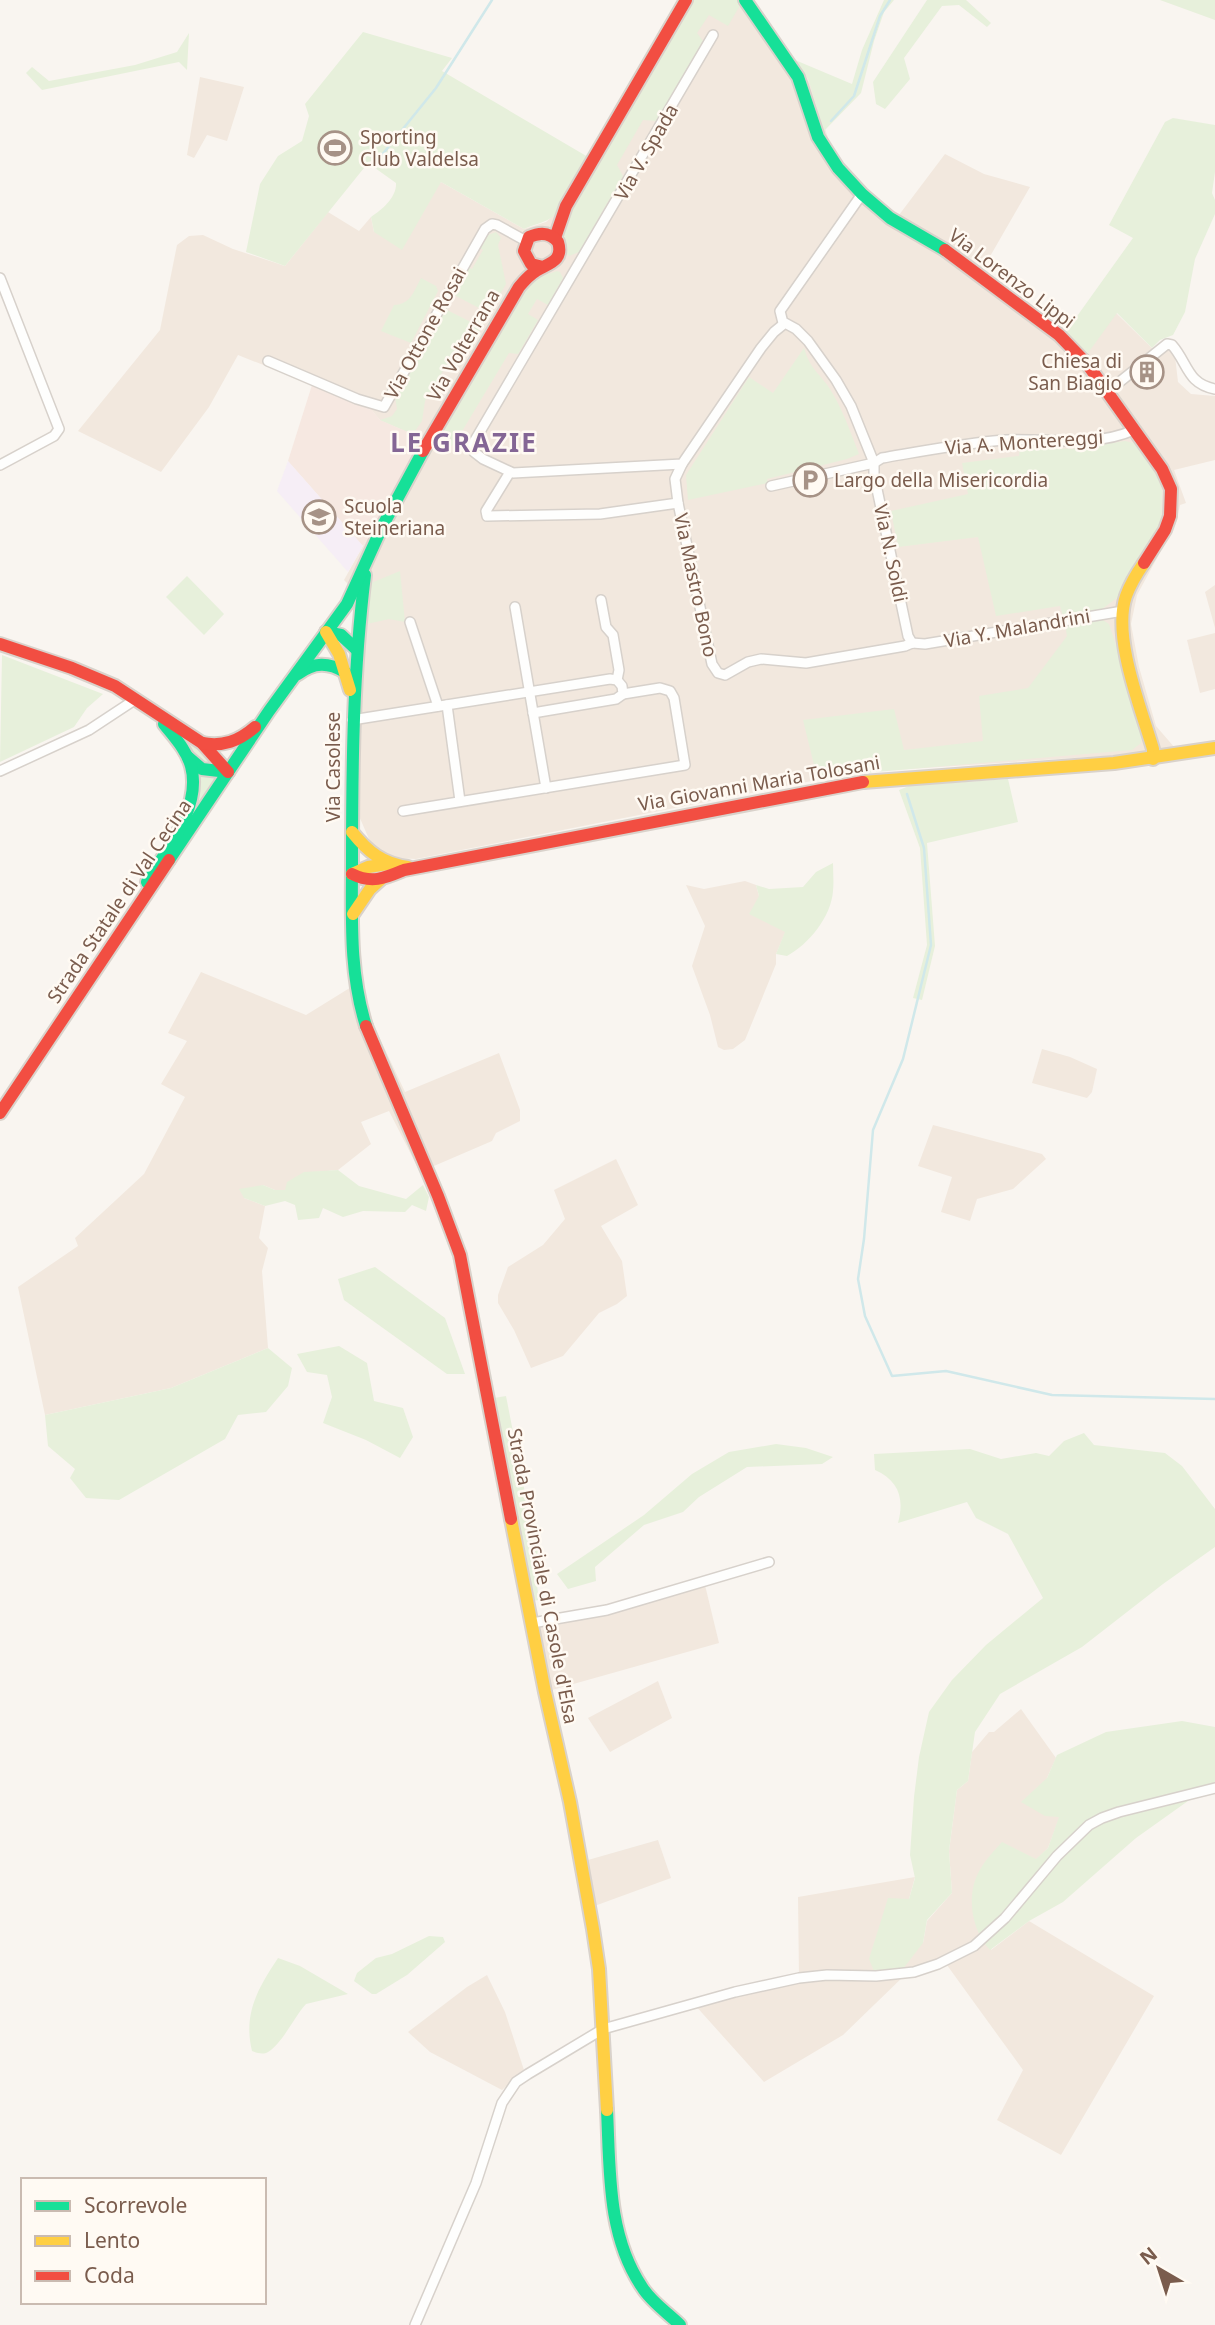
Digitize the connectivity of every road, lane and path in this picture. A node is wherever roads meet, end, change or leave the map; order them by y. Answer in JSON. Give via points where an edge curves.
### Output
{"nodes":[{"id":1,"x":686,"y":0,"type":"edge"},
{"id":2,"x":746,"y":0,"type":"edge"},
{"id":3,"x":713,"y":35,"type":"dead end"},
{"id":4,"x":862,"y":194,"type":"junction"},
{"id":5,"x":566,"y":206,"type":"junction"},
{"id":6,"x":542,"y":232,"type":"junction"},
{"id":7,"x":555,"y":238,"type":"junction"},
{"id":8,"x":526,"y":241,"type":"junction"},
{"id":9,"x":557,"y":259,"type":"junction"},
{"id":10,"x":528,"y":261,"type":"junction"},
{"id":11,"x":543,"y":267,"type":"junction"},
{"id":12,"x":577,"y":269,"type":"junction"},
{"id":13,"x":0,"y":278,"type":"edge"},
{"id":14,"x":519,"y":287,"type":"junction"},
{"id":15,"x":783,"y":323,"type":"junction"},
{"id":16,"x":268,"y":361,"type":"dead end"},
{"id":17,"x":1215,"y":389,"type":"edge"},
{"id":18,"x":1107,"y":392,"type":"junction"},
{"id":19,"x":1134,"y":430,"type":"junction"},
{"id":20,"x":874,"y":463,"type":"junction"},
{"id":21,"x":682,"y":464,"type":"junction"},
{"id":22,"x":0,"y":465,"type":"edge"},
{"id":23,"x":510,"y":472,"type":"junction"},
{"id":24,"x":771,"y":486,"type":"dead end"},
{"id":25,"x":678,"y":503,"type":"junction"},
{"id":26,"x":365,"y":567,"type":"junction"},
{"id":27,"x":601,"y":600,"type":"dead end"},
{"id":28,"x":515,"y":607,"type":"dead end"},
{"id":29,"x":1123,"y":611,"type":"junction"},
{"id":30,"x":410,"y":622,"type":"dead end"},
{"id":31,"x":326,"y":632,"type":"junction"},
{"id":32,"x":912,"y":643,"type":"junction"},
{"id":33,"x":0,"y":644,"type":"edge"},
{"id":34,"x":356,"y":649,"type":"junction"},
{"id":35,"x":345,"y":672,"type":"junction"},
{"id":36,"x":292,"y":678,"type":"junction"},
{"id":37,"x":617,"y":680,"type":"junction"},
{"id":38,"x":529,"y":692,"type":"junction"},
{"id":39,"x":623,"y":694,"type":"junction"},
{"id":40,"x":136,"y":699,"type":"junction"},
{"id":41,"x":352,"y":702,"type":"junction"},
{"id":42,"x":442,"y":706,"type":"junction"},
{"id":43,"x":149,"y":709,"type":"junction"},
{"id":44,"x":269,"y":711,"type":"junction"},
{"id":45,"x":533,"y":713,"type":"junction"},
{"id":46,"x":352,"y":720,"type":"junction"},
{"id":47,"x":202,"y":743,"type":"junction"},
{"id":48,"x":1215,"y":748,"type":"edge"},
{"id":49,"x":187,"y":756,"type":"junction"},
{"id":50,"x":1153,"y":759,"type":"junction"},
{"id":51,"x":0,"y":771,"type":"edge"},
{"id":52,"x":228,"y":772,"type":"junction"},
{"id":53,"x":546,"y":788,"type":"junction"},
{"id":54,"x":460,"y":802,"type":"junction"},
{"id":55,"x":402,"y":811,"type":"dead end"},
{"id":56,"x":352,"y":832,"type":"junction"},
{"id":57,"x":387,"y":864,"type":"junction"},
{"id":58,"x":418,"y":867,"type":"junction"},
{"id":59,"x":352,"y":874,"type":"junction"},
{"id":60,"x":382,"y":879,"type":"junction"},
{"id":61,"x":352,"y":915,"type":"junction"},
{"id":62,"x":125,"y":926,"type":"junction"},
{"id":63,"x":0,"y":1113,"type":"edge"},
{"id":64,"x":769,"y":1562,"type":"dead end"},
{"id":65,"x":533,"y":1623,"type":"junction"},
{"id":66,"x":1215,"y":1788,"type":"edge"},
{"id":67,"x":603,"y":2029,"type":"junction"},
{"id":68,"x":415,"y":2325,"type":"edge"},
{"id":69,"x":680,"y":2325,"type":"edge"}],
"edges":[{"from":1,"to":5,"type":"main road"},
{"from":2,"to":4,"type":"main road","name":"Via Lorenzo Lippi","via":[[798,77],[827,153]]},
{"from":3,"to":12,"type":"street","name":"Via V. Spada"},
{"from":4,"to":15,"type":"street","via":[[780,311]]},
{"from":4,"to":18,"type":"main road","name":"Via Lorenzo Lippi","via":[[1059,335]]},
{"from":5,"to":6,"type":"main road"},
{"from":5,"to":7,"type":"main road"},
{"from":6,"to":7,"type":"main road"},
{"from":6,"to":8,"type":"main road"},
{"from":7,"to":9,"type":"main road"},
{"from":8,"to":10,"type":"main road","name":"Via Volterrana"},
{"from":8,"to":16,"type":"street","name":"Via Ottone Rosai","via":[[497,225],[485,229],[384,407]]},
{"from":9,"to":11,"type":"main road","name":"Via Volterrana"},
{"from":9,"to":12,"type":"street"},
{"from":10,"to":11,"type":"main road"},
{"from":10,"to":14,"type":"main road","name":"Via Volterrana"},
{"from":11,"to":14,"type":"main road","name":"Via Volterrana"},
{"from":12,"to":23,"type":"street","name":"Via V. Spada","via":[[471,447]]},
{"from":13,"to":22,"type":"street","via":[[59,429]]},
{"from":14,"to":26,"type":"main road","name":"Via Volterrana","via":[[405,484]]},
{"from":15,"to":20,"type":"street","name":"Via N. Soldi","via":[[803,336],[836,380]]},
{"from":15,"to":21,"type":"street"},
{"from":17,"to":18,"type":"street","via":[[1189,374],[1179,353],[1167,344]]},
{"from":18,"to":19,"type":"main road","name":"Via Lorenzo Lippi"},
{"from":19,"to":20,"type":"street","name":"Via A. Montereggi","via":[[1076,442],[971,444]]},
{"from":19,"to":29,"type":"main road","name":"Via Lorenzo Lippi","via":[[1162,469],[1172,503],[1165,530],[1131,583]]},
{"from":20,"to":24,"type":"street"},
{"from":20,"to":32,"type":"street","name":"Via N. Soldi"},
{"from":21,"to":23,"type":"street"},
{"from":21,"to":25,"type":"street","name":"Via Mastro Bono","via":[[675,479]]},
{"from":23,"to":25,"type":"street","via":[[487,516],[600,514]]},
{"from":25,"to":32,"type":"street","name":"Via Mastro Bono","via":[[712,664],[718,673],[725,675],[761,659],[811,663]]},
{"from":26,"to":31,"type":"main road","name":"Via Volterrana"},
{"from":26,"to":34,"type":"main road","name":"Via Casolese"},
{"from":27,"to":37,"type":"street","via":[[606,626],[613,635]]},
{"from":28,"to":38,"type":"street"},
{"from":29,"to":32,"type":"street","name":"Via Y. Malandrini"},
{"from":29,"to":50,"type":"main road","name":"Via Lorenzo Lippi","via":[[1123,643]]},
{"from":30,"to":42,"type":"street"},
{"from":31,"to":34,"type":"main road","via":[[341,635]]},
{"from":31,"to":35,"type":"main road","name":"Via Casolese"},
{"from":31,"to":36,"type":"main road","name":"Via Volterrana"},
{"from":33,"to":40,"type":"main road","via":[[100,679]]},
{"from":34,"to":41,"type":"main road","name":"Via Casolese"},
{"from":35,"to":36,"type":"main road","via":[[319,662]]},
{"from":35,"to":41,"type":"main road","name":"Via Casolese"},
{"from":36,"to":44,"type":"main road","name":"Via Volterrana"},
{"from":37,"to":38,"type":"street"},
{"from":37,"to":39,"type":"street"},
{"from":38,"to":42,"type":"street"},
{"from":38,"to":45,"type":"street"},
{"from":39,"to":45,"type":"street"},
{"from":39,"to":53,"type":"street","via":[[660,688],[670,691],[685,765]]},
{"from":40,"to":43,"type":"main road"},
{"from":40,"to":51,"type":"street","via":[[89,730]]},
{"from":41,"to":46,"type":"main road","name":"Via Casolese"},
{"from":42,"to":46,"type":"street"},
{"from":42,"to":54,"type":"street"},
{"from":43,"to":47,"type":"main road"},
{"from":43,"to":49,"type":"main road"},
{"from":44,"to":47,"type":"main road","via":[[240,739],[218,745]]},
{"from":44,"to":52,"type":"main road","name":"Strada Statale di Val Cecina"},
{"from":45,"to":53,"type":"street"},
{"from":46,"to":56,"type":"main road","name":"Via Casolese"},
{"from":47,"to":52,"type":"main road"},
{"from":48,"to":50,"type":"main road","name":"Via Giovanni Maria Tolosani"},
{"from":49,"to":52,"type":"main road","via":[[202,769]]},
{"from":49,"to":62,"type":"main road","via":[[193,786],[187,813]]},
{"from":50,"to":58,"type":"main road","name":"Via Giovanni Maria Tolosani","via":[[838,786]]},
{"from":52,"to":62,"type":"main road","name":"Strada Statale di Val Cecina"},
{"from":53,"to":54,"type":"street"},
{"from":54,"to":55,"type":"street"},
{"from":56,"to":57,"type":"main road","via":[[374,857]]},
{"from":56,"to":59,"type":"main road","name":"Strada Provinciale di Casole d'Elsa"},
{"from":57,"to":58,"type":"main road","name":"Via Giovanni Maria Tolosani"},
{"from":57,"to":59,"type":"main road","name":"Via Giovanni Maria Tolosani"},
{"from":58,"to":60,"type":"main road","name":"Via Giovanni Maria Tolosani"},
{"from":59,"to":60,"type":"main road","name":"Via Giovanni Maria Tolosani","via":[[369,881]]},
{"from":59,"to":61,"type":"main road","name":"Strada Provinciale di Casole d'Elsa"},
{"from":60,"to":61,"type":"main road","name":"Via Giovanni Maria Tolosani"},
{"from":61,"to":65,"type":"main road","name":"Strada Provinciale di Casole d'Elsa","via":[[352,974],[359,1010],[460,1255]]},
{"from":62,"to":63,"type":"main road","name":"Strada Statale di Val Cecina"},
{"from":64,"to":65,"type":"street","via":[[607,1610]]},
{"from":65,"to":67,"type":"main road","name":"Strada Provinciale di Casole d'Elsa","via":[[593,1929]]},
{"from":66,"to":67,"type":"street","via":[[1119,1812],[1089,1825],[997,1926],[974,1946],[928,1968],[876,1976],[799,1978]]},
{"from":67,"to":68,"type":"street","via":[[528,2074],[508,2092],[476,2183]]},
{"from":67,"to":69,"type":"main road","name":"Strada Provinciale di Casole d'Elsa","via":[[611,2188],[620,2242],[643,2290]]}]}
